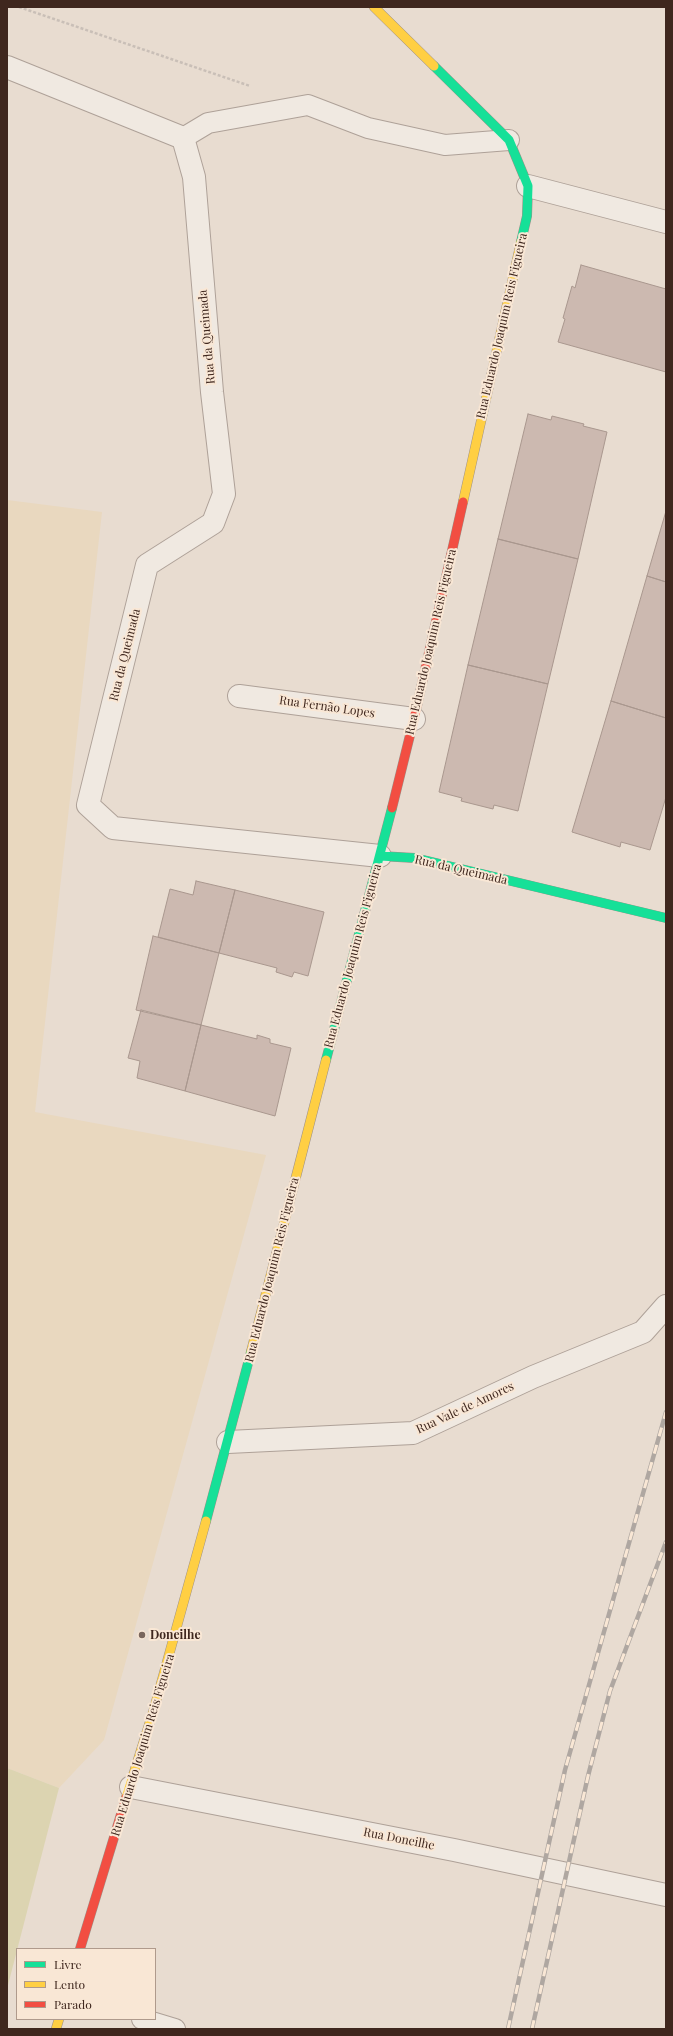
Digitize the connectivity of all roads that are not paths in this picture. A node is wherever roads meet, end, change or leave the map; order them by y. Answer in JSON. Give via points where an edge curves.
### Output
{"nodes":[{"id":1,"x":374,"y":7,"type":"edge"},
{"id":2,"x":7,"y":67,"type":"edge"},
{"id":3,"x":183,"y":138,"type":"junction"},
{"id":4,"x":509,"y":140,"type":"junction"},
{"id":5,"x":528,"y":186,"type":"junction"},
{"id":6,"x":666,"y":222,"type":"edge"},
{"id":7,"x":240,"y":696,"type":"dead end"},
{"id":8,"x":414,"y":719,"type":"junction"},
{"id":9,"x":380,"y":856,"type":"junction"},
{"id":10,"x":666,"y":918,"type":"edge"},
{"id":11,"x":666,"y":1306,"type":"edge"},
{"id":12,"x":228,"y":1442,"type":"junction"},
{"id":13,"x":131,"y":1787,"type":"junction"},
{"id":14,"x":666,"y":1895,"type":"edge"},
{"id":15,"x":80,"y":1948,"type":"edge"},
{"id":16,"x":146,"y":2020,"type":"edge"},
{"id":17,"x":175,"y":2029,"type":"edge"}],
"edges":[{"from":1,"to":4,"type":"main road","name":"Rua Eduardo Joaquim Reis Figueira"},
{"from":2,"to":3,"type":"street"},
{"from":3,"to":4,"type":"lane","via":[[208,123],[308,105],[368,128],[445,145]]},
{"from":3,"to":9,"type":"street","name":"Rua da Queimada","via":[[194,177],[212,392],[224,494],[213,523],[147,565],[88,805],[113,828]]},
{"from":4,"to":5,"type":"main road","name":"Rua Eduardo Joaquim Reis Figueira"},
{"from":5,"to":6,"type":"street"},
{"from":5,"to":8,"type":"main road","name":"Rua Eduardo Joaquim Reis Figueira","via":[[527,216]]},
{"from":7,"to":8,"type":"street","name":"Rua Fernão Lopes"},
{"from":8,"to":9,"type":"main road","name":"Rua Eduardo Joaquim Reis Figueira"},
{"from":9,"to":10,"type":"main road","name":"Rua da Queimada","via":[[415,858]]},
{"from":9,"to":12,"type":"main road","name":"Rua Eduardo Joaquim Reis Figueira"},
{"from":11,"to":12,"type":"street","name":"Rua Vale de Amores","via":[[643,1332],[532,1377],[413,1433]]},
{"from":12,"to":13,"type":"main road","name":"Rua Eduardo Joaquim Reis Figueira"},
{"from":13,"to":14,"type":"street","name":"Rua Doneilhe","via":[[454,1850]]},
{"from":13,"to":15,"type":"main road","name":"Rua Eduardo Joaquim Reis Figueira"},
{"from":16,"to":17,"type":"lane"}]}
